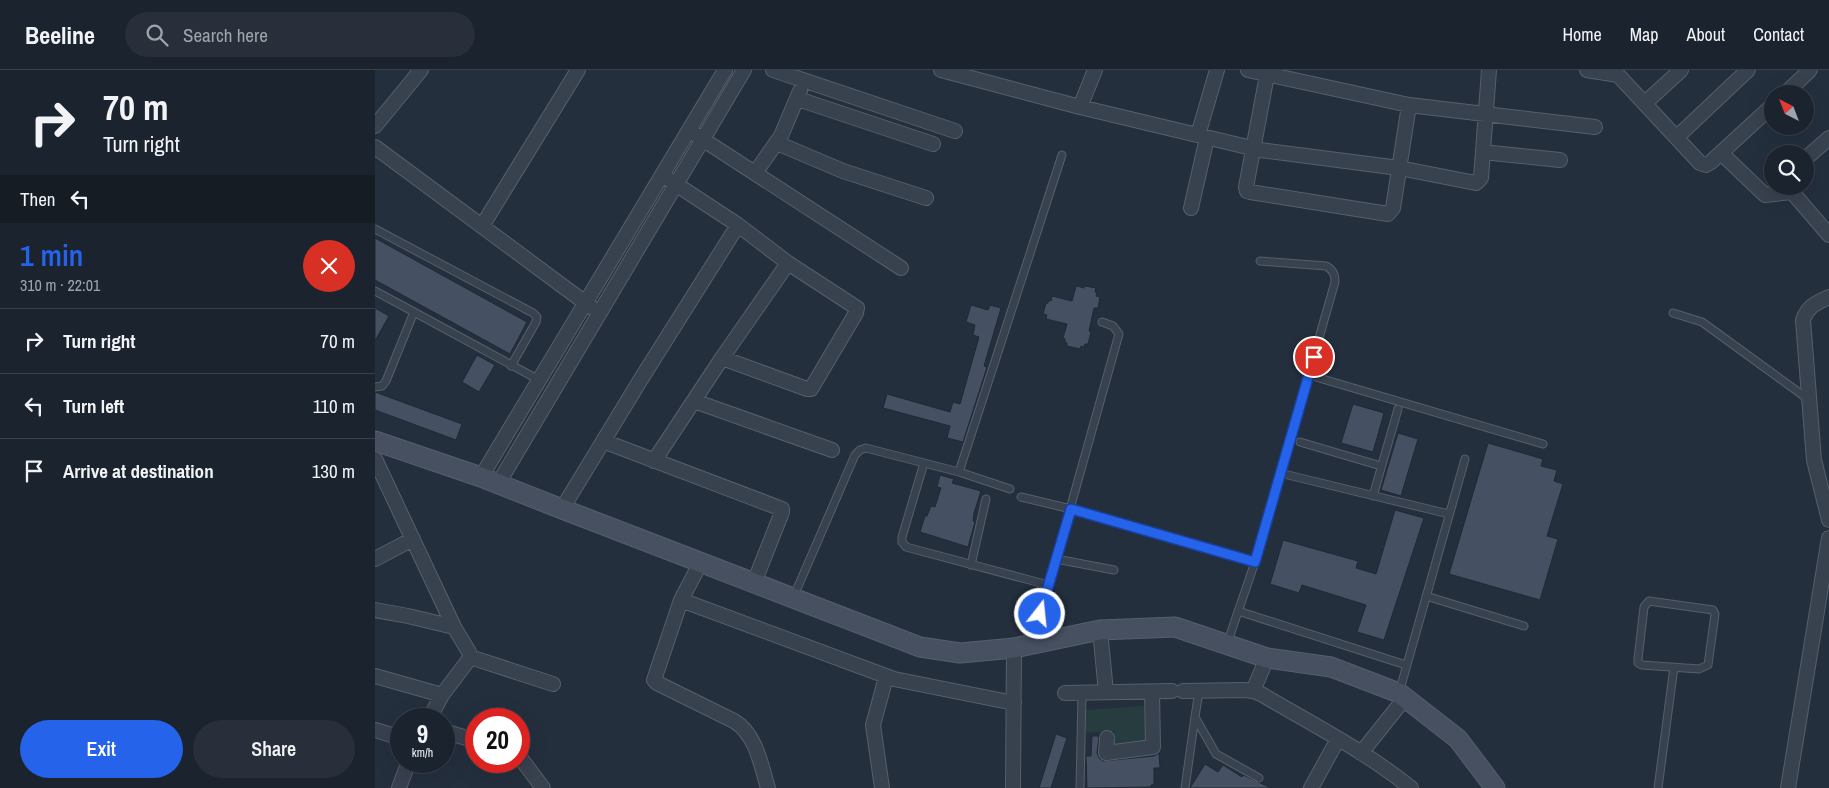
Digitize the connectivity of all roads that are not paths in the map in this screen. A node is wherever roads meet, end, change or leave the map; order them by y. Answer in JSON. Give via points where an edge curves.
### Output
{"nodes":[{"id":1,"x":421,"y":70,"type":"edge"},
{"id":2,"x":579,"y":70,"type":"edge"},
{"id":3,"x":725,"y":70,"type":"edge"},
{"id":4,"x":743,"y":70,"type":"edge"},
{"id":5,"x":773,"y":70,"type":"edge"},
{"id":6,"x":941,"y":70,"type":"edge"},
{"id":7,"x":1095,"y":70,"type":"edge"},
{"id":8,"x":1217,"y":70,"type":"edge"},
{"id":9,"x":1248,"y":70,"type":"edge"},
{"id":10,"x":1489,"y":70,"type":"edge"},
{"id":11,"x":1587,"y":70,"type":"edge"},
{"id":12,"x":1681,"y":70,"type":"edge"},
{"id":13,"x":1748,"y":70,"type":"edge"},
{"id":14,"x":1810,"y":70,"type":"edge"},
{"id":15,"x":1267,"y":75,"type":"junction"},
{"id":16,"x":804,"y":81,"type":"junction"},
{"id":17,"x":1794,"y":85,"type":"edge"},
{"id":18,"x":798,"y":100,"type":"junction"},
{"id":19,"x":1645,"y":102,"type":"junction"},
{"id":20,"x":1409,"y":105,"type":"junction"},
{"id":21,"x":1080,"y":107,"type":"junction"},
{"id":22,"x":1764,"y":113,"type":"edge"},
{"id":23,"x":1485,"y":114,"type":"junction"},
{"id":24,"x":375,"y":126,"type":"edge"},
{"id":25,"x":1595,"y":127,"type":"dead end"},
{"id":26,"x":689,"y":130,"type":"junction"},
{"id":27,"x":955,"y":131,"type":"dead end"},
{"id":28,"x":1202,"y":136,"type":"junction"},
{"id":29,"x":1677,"y":137,"type":"junction"},
{"id":30,"x":1829,"y":138,"type":"edge"},
{"id":31,"x":703,"y":139,"type":"junction"},
{"id":32,"x":777,"y":143,"type":"junction"},
{"id":33,"x":933,"y":144,"type":"dead end"},
{"id":34,"x":375,"y":147,"type":"edge"},
{"id":35,"x":1253,"y":149,"type":"junction"},
{"id":36,"x":1814,"y":151,"type":"edge"},
{"id":37,"x":1483,"y":152,"type":"junction"},
{"id":38,"x":1721,"y":153,"type":"junction"},
{"id":39,"x":1062,"y":155,"type":"dead end"},
{"id":40,"x":1560,"y":160,"type":"dead end"},
{"id":41,"x":1399,"y":168,"type":"junction"},
{"id":42,"x":755,"y":172,"type":"junction"},
{"id":43,"x":662,"y":175,"type":"junction"},
{"id":44,"x":676,"y":184,"type":"junction"},
{"id":45,"x":1764,"y":194,"type":"edge"},
{"id":46,"x":1795,"y":195,"type":"edge"},
{"id":47,"x":926,"y":198,"type":"dead end"},
{"id":48,"x":1191,"y":208,"type":"dead end"},
{"id":49,"x":738,"y":225,"type":"junction"},
{"id":50,"x":482,"y":226,"type":"junction"},
{"id":51,"x":375,"y":229,"type":"edge"},
{"id":52,"x":1828,"y":231,"type":"edge"},
{"id":53,"x":1260,"y":260,"type":"dead end"},
{"id":54,"x":788,"y":263,"type":"junction"},
{"id":55,"x":901,"y":268,"type":"dead end"},
{"id":56,"x":375,"y":291,"type":"edge"},
{"id":57,"x":1829,"y":297,"type":"edge"},
{"id":58,"x":585,"y":303,"type":"junction"},
{"id":59,"x":414,"y":312,"type":"junction"},
{"id":60,"x":599,"y":312,"type":"junction"},
{"id":61,"x":1673,"y":313,"type":"dead end"},
{"id":62,"x":1103,"y":322,"type":"dead end"},
{"id":63,"x":722,"y":358,"type":"junction"},
{"id":64,"x":511,"y":366,"type":"junction"},
{"id":65,"x":1309,"y":375,"type":"junction"},
{"id":66,"x":539,"y":380,"type":"junction"},
{"id":67,"x":375,"y":387,"type":"edge"},
{"id":68,"x":1808,"y":399,"type":"junction"},
{"id":69,"x":694,"y":400,"type":"junction"},
{"id":70,"x":1397,"y":409,"type":"dead end"},
{"id":71,"x":375,"y":441,"type":"edge"},
{"id":72,"x":603,"y":441,"type":"junction"},
{"id":73,"x":1300,"y":442,"type":"dead end"},
{"id":74,"x":1543,"y":444,"type":"dead end"},
{"id":75,"x":832,"y":450,"type":"dead end"},
{"id":76,"x":1465,"y":458,"type":"dead end"},
{"id":77,"x":375,"y":459,"type":"edge"},
{"id":78,"x":654,"y":461,"type":"junction"},
{"id":79,"x":924,"y":463,"type":"junction"},
{"id":80,"x":1381,"y":466,"type":"junction"},
{"id":81,"x":959,"y":472,"type":"junction"},
{"id":82,"x":1288,"y":475,"type":"dead end"},
{"id":83,"x":490,"y":480,"type":"junction"},
{"id":84,"x":381,"y":487,"type":"edge"},
{"id":85,"x":1010,"y":490,"type":"dead end"},
{"id":86,"x":1373,"y":496,"type":"junction"},
{"id":87,"x":1021,"y":497,"type":"dead end"},
{"id":88,"x":986,"y":499,"type":"dead end"},
{"id":89,"x":562,"y":509,"type":"junction"},
{"id":90,"x":1071,"y":509,"type":"junction"},
{"id":91,"x":1449,"y":514,"type":"junction"},
{"id":92,"x":1829,"y":520,"type":"edge"},
{"id":93,"x":1829,"y":538,"type":"edge"},
{"id":94,"x":413,"y":539,"type":"junction"},
{"id":95,"x":375,"y":559,"type":"edge"},
{"id":96,"x":1056,"y":559,"type":"junction"},
{"id":97,"x":701,"y":562,"type":"junction"},
{"id":98,"x":1255,"y":562,"type":"junction"},
{"id":99,"x":971,"y":565,"type":"junction"},
{"id":100,"x":1114,"y":570,"type":"dead end"},
{"id":101,"x":754,"y":583,"type":"junction"},
{"id":102,"x":1048,"y":585,"type":"junction"},
{"id":103,"x":1427,"y":596,"type":"junction"},
{"id":104,"x":793,"y":598,"type":"junction"},
{"id":105,"x":681,"y":600,"type":"junction"},
{"id":106,"x":375,"y":610,"type":"edge"},
{"id":107,"x":1238,"y":611,"type":"junction"},
{"id":108,"x":1524,"y":626,"type":"dead end"},
{"id":109,"x":454,"y":627,"type":"junction"},
{"id":110,"x":1100,"y":630,"type":"junction"},
{"id":111,"x":1227,"y":644,"type":"junction"},
{"id":112,"x":1023,"y":646,"type":"junction"},
{"id":113,"x":470,"y":657,"type":"junction"},
{"id":114,"x":1267,"y":658,"type":"junction"},
{"id":115,"x":1406,"y":665,"type":"junction"},
{"id":116,"x":1674,"y":667,"type":"junction"},
{"id":117,"x":375,"y":676,"type":"edge"},
{"id":118,"x":886,"y":677,"type":"junction"},
{"id":119,"x":553,"y":684,"type":"dead end"},
{"id":120,"x":1199,"y":691,"type":"junction"},
{"id":121,"x":1253,"y":691,"type":"junction"},
{"id":122,"x":1106,"y":692,"type":"junction"},
{"id":123,"x":1152,"y":692,"type":"junction"},
{"id":124,"x":1065,"y":693,"type":"dead end"},
{"id":125,"x":1082,"y":693,"type":"junction"},
{"id":126,"x":442,"y":695,"type":"junction"},
{"id":127,"x":1402,"y":696,"type":"junction"},
{"id":128,"x":1014,"y":704,"type":"junction"},
{"id":129,"x":435,"y":708,"type":"edge"},
{"id":130,"x":1195,"y":717,"type":"junction"},
{"id":131,"x":375,"y":730,"type":"edge"},
{"id":132,"x":390,"y":735,"type":"edge"},
{"id":133,"x":1107,"y":738,"type":"dead end"},
{"id":134,"x":1338,"y":739,"type":"junction"},
{"id":135,"x":1361,"y":753,"type":"junction"},
{"id":136,"x":530,"y":771,"type":"edge"},
{"id":137,"x":404,"y":773,"type":"edge"},
{"id":138,"x":1259,"y":778,"type":"dead end"},
{"id":139,"x":399,"y":788,"type":"edge"},
{"id":140,"x":543,"y":788,"type":"edge"},
{"id":141,"x":768,"y":788,"type":"edge"},
{"id":142,"x":882,"y":788,"type":"edge"},
{"id":143,"x":1013,"y":788,"type":"edge"},
{"id":144,"x":1080,"y":788,"type":"edge"},
{"id":145,"x":1185,"y":788,"type":"edge"},
{"id":146,"x":1311,"y":788,"type":"edge"},
{"id":147,"x":1411,"y":788,"type":"edge"},
{"id":148,"x":1495,"y":788,"type":"edge"},
{"id":149,"x":1657,"y":788,"type":"edge"},
{"id":150,"x":1788,"y":788,"type":"edge"}],
"edges":[{"from":1,"to":24,"type":"street"},
{"from":2,"to":50,"type":"street"},
{"from":3,"to":26,"type":"street"},
{"from":4,"to":31,"type":"street"},
{"from":5,"to":16,"type":"street"},
{"from":6,"to":21,"type":"street"},
{"from":7,"to":21,"type":"street"},
{"from":8,"to":28,"type":"street"},
{"from":9,"to":15,"type":"street"},
{"from":10,"to":23,"type":"street"},
{"from":11,"to":19,"type":"street","via":[[1618,75]]},
{"from":12,"to":19,"type":"street"},
{"from":13,"to":29,"type":"street"},
{"from":14,"to":17,"type":"street"},
{"from":15,"to":20,"type":"street"},
{"from":15,"to":35,"type":"street"},
{"from":16,"to":18,"type":"street"},
{"from":16,"to":27,"type":"street"},
{"from":18,"to":32,"type":"street"},
{"from":18,"to":33,"type":"street"},
{"from":19,"to":29,"type":"street"},
{"from":20,"to":23,"type":"street"},
{"from":20,"to":41,"type":"street"},
{"from":21,"to":28,"type":"street"},
{"from":22,"to":38,"type":"street"},
{"from":23,"to":25,"type":"street"},
{"from":23,"to":37,"type":"street"},
{"from":26,"to":31,"type":"street"},
{"from":26,"to":43,"type":"street"},
{"from":28,"to":35,"type":"street"},
{"from":28,"to":48,"type":"street"},
{"from":29,"to":38,"type":"street","via":[[1700,163],[1706,165]]},
{"from":30,"to":36,"type":"street"},
{"from":31,"to":42,"type":"street"},
{"from":31,"to":44,"type":"street"},
{"from":32,"to":42,"type":"street"},
{"from":32,"to":47,"type":"street","via":[[843,171]]},
{"from":34,"to":50,"type":"street"},
{"from":35,"to":41,"type":"street"},
{"from":35,"to":41,"type":"street","via":[[1246,187],[1249,192],[1388,214],[1393,208]]},
{"from":37,"to":40,"type":"street"},
{"from":37,"to":41,"type":"street","via":[[1481,178],[1476,183]]},
{"from":38,"to":45,"type":"street"},
{"from":39,"to":81,"type":"lane"},
{"from":42,"to":55,"type":"street"},
{"from":43,"to":44,"type":"street"},
{"from":43,"to":58,"type":"street"},
{"from":44,"to":49,"type":"street"},
{"from":44,"to":60,"type":"street"},
{"from":46,"to":52,"type":"street"},
{"from":49,"to":54,"type":"street"},
{"from":49,"to":72,"type":"street"},
{"from":50,"to":58,"type":"street"},
{"from":51,"to":64,"type":"lane","via":[[537,317]]},
{"from":53,"to":65,"type":"lane","via":[[1327,266],[1335,275]]},
{"from":54,"to":63,"type":"street"},
{"from":54,"to":63,"type":"street","via":[[857,308],[811,389]]},
{"from":56,"to":59,"type":"lane"},
{"from":57,"to":68,"type":"street","via":[[1806,311],[1803,320]]},
{"from":58,"to":60,"type":"street"},
{"from":58,"to":66,"type":"street"},
{"from":59,"to":64,"type":"lane"},
{"from":59,"to":67,"type":"lane","via":[[386,381]]},
{"from":60,"to":83,"type":"street"},
{"from":61,"to":68,"type":"lane","via":[[1702,322]]},
{"from":62,"to":90,"type":"lane","via":[[1113,326],[1119,334]]},
{"from":63,"to":69,"type":"street"},
{"from":64,"to":66,"type":"lane"},
{"from":65,"to":74,"type":"lane"},
{"from":65,"to":98,"type":"lane"},
{"from":66,"to":83,"type":"street"},
{"from":68,"to":92,"type":"street","via":[[1814,460]]},
{"from":69,"to":75,"type":"street"},
{"from":69,"to":78,"type":"street"},
{"from":70,"to":80,"type":"lane"},
{"from":71,"to":83,"type":"main road"},
{"from":72,"to":78,"type":"street"},
{"from":72,"to":89,"type":"street"},
{"from":73,"to":80,"type":"lane"},
{"from":76,"to":91,"type":"lane"},
{"from":77,"to":84,"type":"street"},
{"from":78,"to":101,"type":"street","via":[[782,508]]},
{"from":79,"to":81,"type":"lane"},
{"from":79,"to":99,"type":"lane","via":[[902,542],[915,550]]},
{"from":79,"to":104,"type":"lane","via":[[866,448],[855,455]]},
{"from":80,"to":86,"type":"lane"},
{"from":81,"to":85,"type":"lane"},
{"from":82,"to":86,"type":"lane"},
{"from":83,"to":89,"type":"main road"},
{"from":84,"to":94,"type":"street"},
{"from":86,"to":91,"type":"lane"},
{"from":87,"to":90,"type":"lane"},
{"from":88,"to":99,"type":"lane"},
{"from":89,"to":97,"type":"main road"},
{"from":90,"to":96,"type":"lane"},
{"from":90,"to":98,"type":"lane"},
{"from":91,"to":103,"type":"lane"},
{"from":93,"to":150,"type":"street"},
{"from":94,"to":95,"type":"street"},
{"from":94,"to":109,"type":"street"},
{"from":96,"to":100,"type":"lane"},
{"from":96,"to":102,"type":"lane"},
{"from":97,"to":101,"type":"main road"},
{"from":97,"to":105,"type":"street"},
{"from":98,"to":107,"type":"lane"},
{"from":99,"to":102,"type":"lane"},
{"from":101,"to":104,"type":"main road"},
{"from":102,"to":112,"type":"lane"},
{"from":103,"to":108,"type":"lane"},
{"from":103,"to":115,"type":"lane"},
{"from":104,"to":112,"type":"main road","via":[[920,647],[960,653]]},
{"from":105,"to":118,"type":"street"},
{"from":105,"to":141,"type":"street","via":[[654,680],[745,729],[757,752]]},
{"from":106,"to":109,"type":"street"},
{"from":107,"to":111,"type":"lane"},
{"from":107,"to":115,"type":"lane"},
{"from":109,"to":113,"type":"street"},
{"from":110,"to":111,"type":"main road","via":[[1175,627]]},
{"from":110,"to":112,"type":"main road"},
{"from":110,"to":122,"type":"street"},
{"from":111,"to":114,"type":"main road"},
{"from":112,"to":128,"type":"street"},
{"from":113,"to":119,"type":"street"},
{"from":113,"to":126,"type":"street"},
{"from":114,"to":121,"type":"street"},
{"from":114,"to":127,"type":"main road","via":[[1331,667]]},
{"from":115,"to":127,"type":"lane"},
{"from":116,"to":116,"type":"lane","via":[[1639,663],[1644,607],[1649,601],[1710,608],[1715,614],[1707,665],[1699,669]]},
{"from":116,"to":149,"type":"lane"},
{"from":117,"to":126,"type":"street"},
{"from":118,"to":128,"type":"street"},
{"from":118,"to":142,"type":"street","via":[[873,725]]},
{"from":120,"to":121,"type":"street"},
{"from":120,"to":123,"type":"street"},
{"from":120,"to":130,"type":"lane"},
{"from":121,"to":134,"type":"street"},
{"from":122,"to":123,"type":"street"},
{"from":122,"to":125,"type":"street"},
{"from":123,"to":133,"type":"street","via":[[1153,747],[1107,753]]},
{"from":124,"to":125,"type":"street"},
{"from":125,"to":144,"type":"lane"},
{"from":126,"to":129,"type":"street"},
{"from":127,"to":135,"type":"street"},
{"from":127,"to":148,"type":"main road","via":[[1458,739]]},
{"from":128,"to":143,"type":"street"},
{"from":130,"to":138,"type":"lane","via":[[1216,754]]},
{"from":130,"to":145,"type":"lane"},
{"from":131,"to":132,"type":"street"},
{"from":134,"to":135,"type":"street"},
{"from":134,"to":146,"type":"street"},
{"from":135,"to":147,"type":"street"},
{"from":136,"to":140,"type":"street"},
{"from":137,"to":139,"type":"street"}]}
